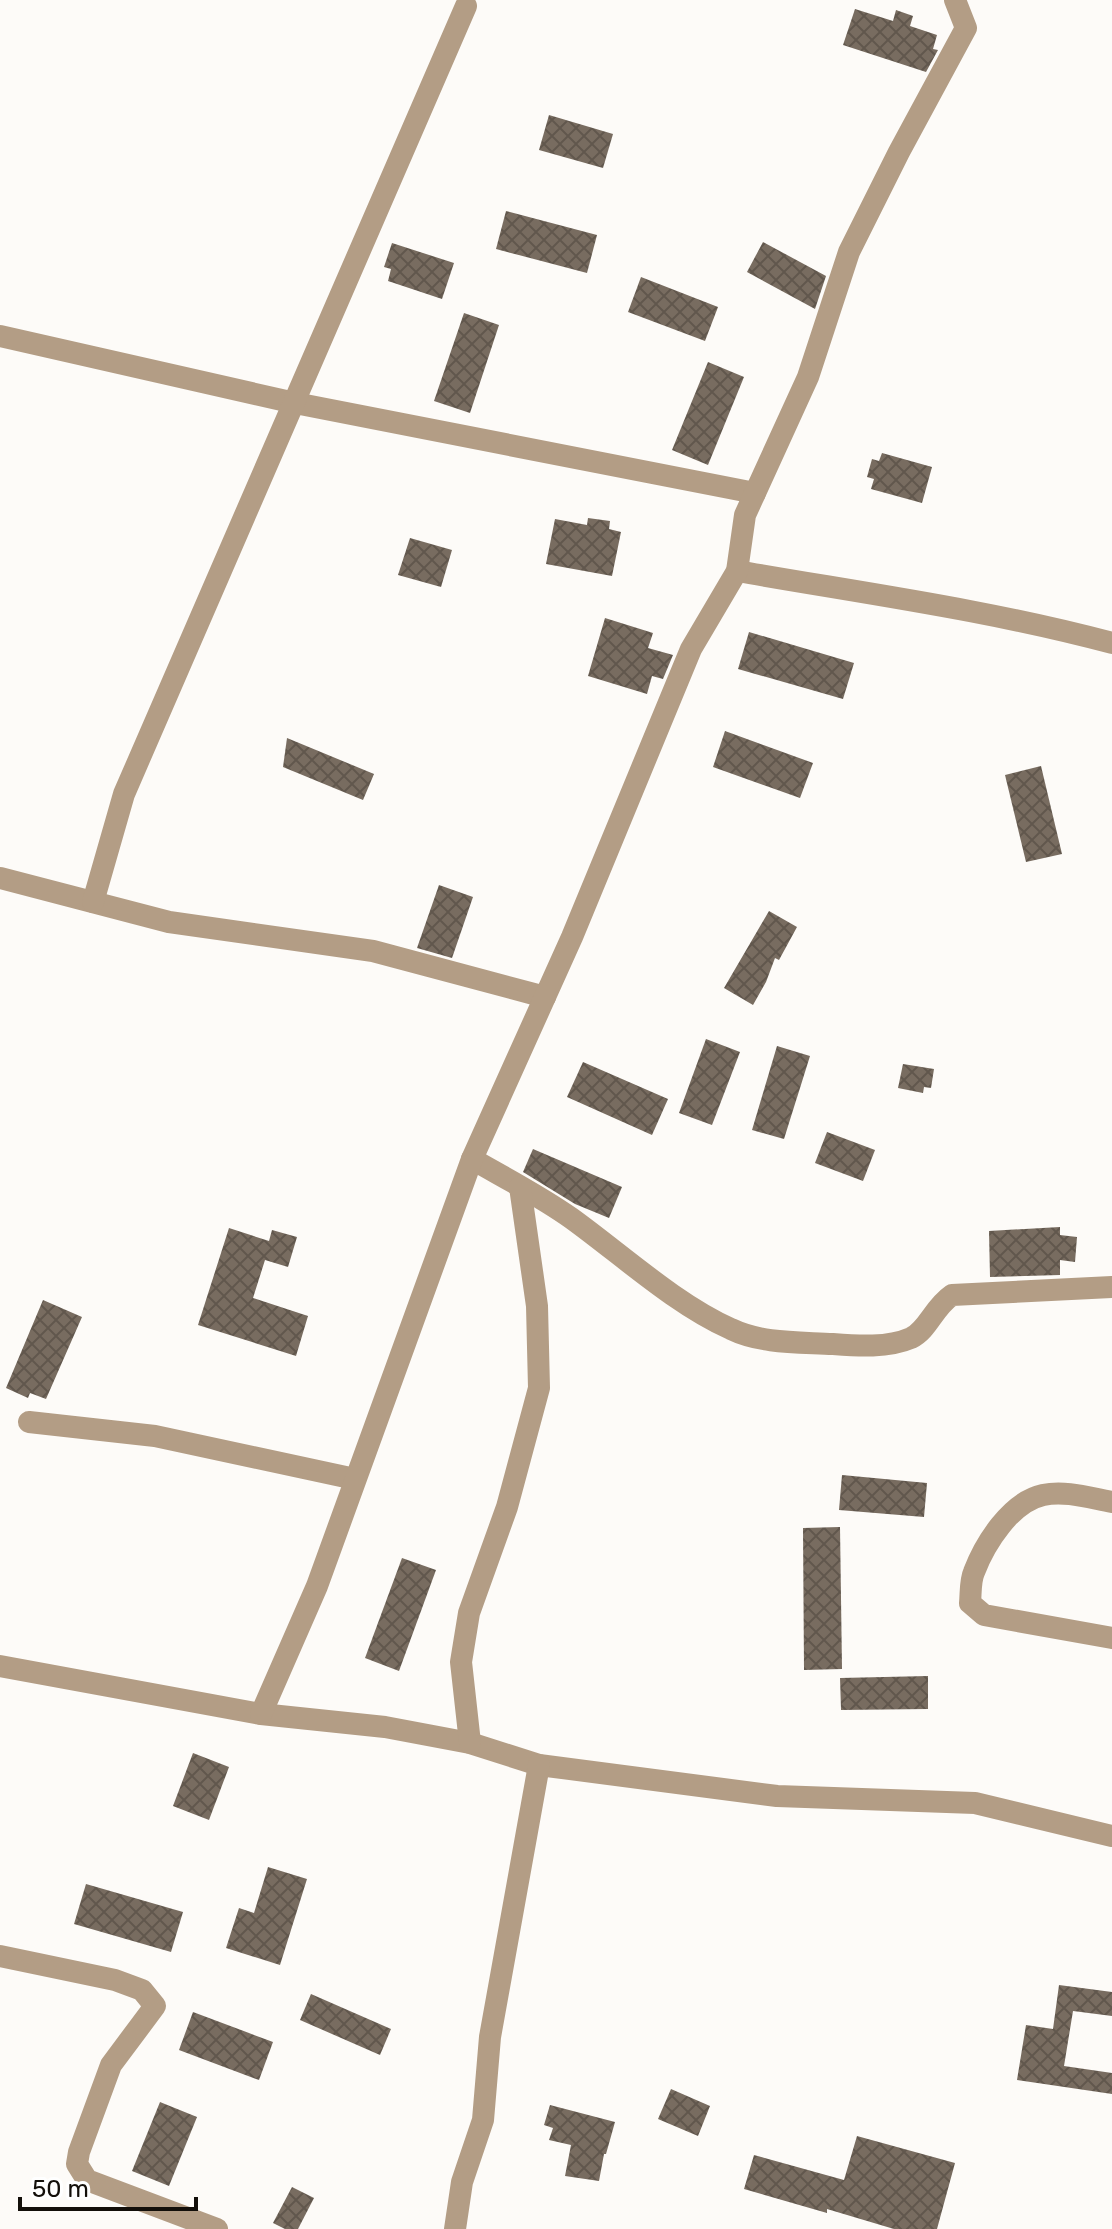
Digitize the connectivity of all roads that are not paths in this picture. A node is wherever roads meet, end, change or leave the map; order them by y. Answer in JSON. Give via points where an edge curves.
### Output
{"nodes":[{"id":1,"x":955,"y":0,"type":"edge"},
{"id":2,"x":466,"y":6,"type":"dead end"},
{"id":3,"x":0,"y":336,"type":"edge"},
{"id":4,"x":295,"y":403,"type":"junction"},
{"id":5,"x":755,"y":493,"type":"junction"},
{"id":6,"x":737,"y":571,"type":"junction"},
{"id":7,"x":1112,"y":643,"type":"edge"},
{"id":8,"x":0,"y":878,"type":"edge"},
{"id":9,"x":93,"y":902,"type":"junction"},
{"id":10,"x":545,"y":997,"type":"junction"},
{"id":11,"x":472,"y":1159,"type":"junction"},
{"id":12,"x":520,"y":1187,"type":"junction"},
{"id":13,"x":1112,"y":1287,"type":"edge"},
{"id":14,"x":29,"y":1422,"type":"dead end"},
{"id":15,"x":355,"y":1479,"type":"junction"},
{"id":16,"x":1112,"y":1502,"type":"edge"},
{"id":17,"x":1112,"y":1638,"type":"edge"},
{"id":18,"x":0,"y":1666,"type":"edge"},
{"id":19,"x":261,"y":1714,"type":"junction"},
{"id":20,"x":470,"y":1743,"type":"junction"},
{"id":21,"x":539,"y":1765,"type":"junction"},
{"id":22,"x":1112,"y":1836,"type":"edge"},
{"id":23,"x":0,"y":1956,"type":"edge"},
{"id":24,"x":217,"y":2229,"type":"edge"},
{"id":25,"x":455,"y":2229,"type":"edge"}],
"edges":[{"from":1,"to":5,"type":"street","via":[[966,28],[849,252],[808,377]]},
{"from":2,"to":4,"type":"street"},
{"from":3,"to":4,"type":"street"},
{"from":4,"to":5,"type":"street"},
{"from":4,"to":9,"type":"street","via":[[124,794]]},
{"from":5,"to":6,"type":"street","via":[[745,515]]},
{"from":6,"to":7,"type":"street"},
{"from":6,"to":10,"type":"street","via":[[691,649]]},
{"from":8,"to":9,"type":"street"},
{"from":9,"to":10,"type":"street","via":[[169,922],[373,951]]},
{"from":10,"to":11,"type":"street"},
{"from":11,"to":12,"type":"street"},
{"from":11,"to":15,"type":"street"},
{"from":12,"to":13,"type":"street","via":[[569,1216],[693,1307],[732,1330],[771,1341],[897,1343],[915,1336],[952,1295]]},
{"from":12,"to":20,"type":"street","via":[[537,1306],[539,1388],[507,1507],[469,1613],[461,1662]]},
{"from":14,"to":15,"type":"street","via":[[155,1436]]},
{"from":15,"to":19,"type":"street","via":[[317,1586]]},
{"from":16,"to":17,"type":"street","via":[[1069,1494],[1027,1502],[986,1547],[972,1575],[970,1603],[984,1615]]},
{"from":18,"to":19,"type":"street"},
{"from":19,"to":20,"type":"street","via":[[385,1727]]},
{"from":20,"to":21,"type":"street"},
{"from":21,"to":22,"type":"street","via":[[777,1796],[975,1803]]},
{"from":21,"to":25,"type":"street","via":[[490,2037],[483,2120],[462,2182]]},
{"from":23,"to":24,"type":"street","via":[[115,1980],[142,1990],[155,2006],[111,2065],[77,2164],[87,2180]]}]}
